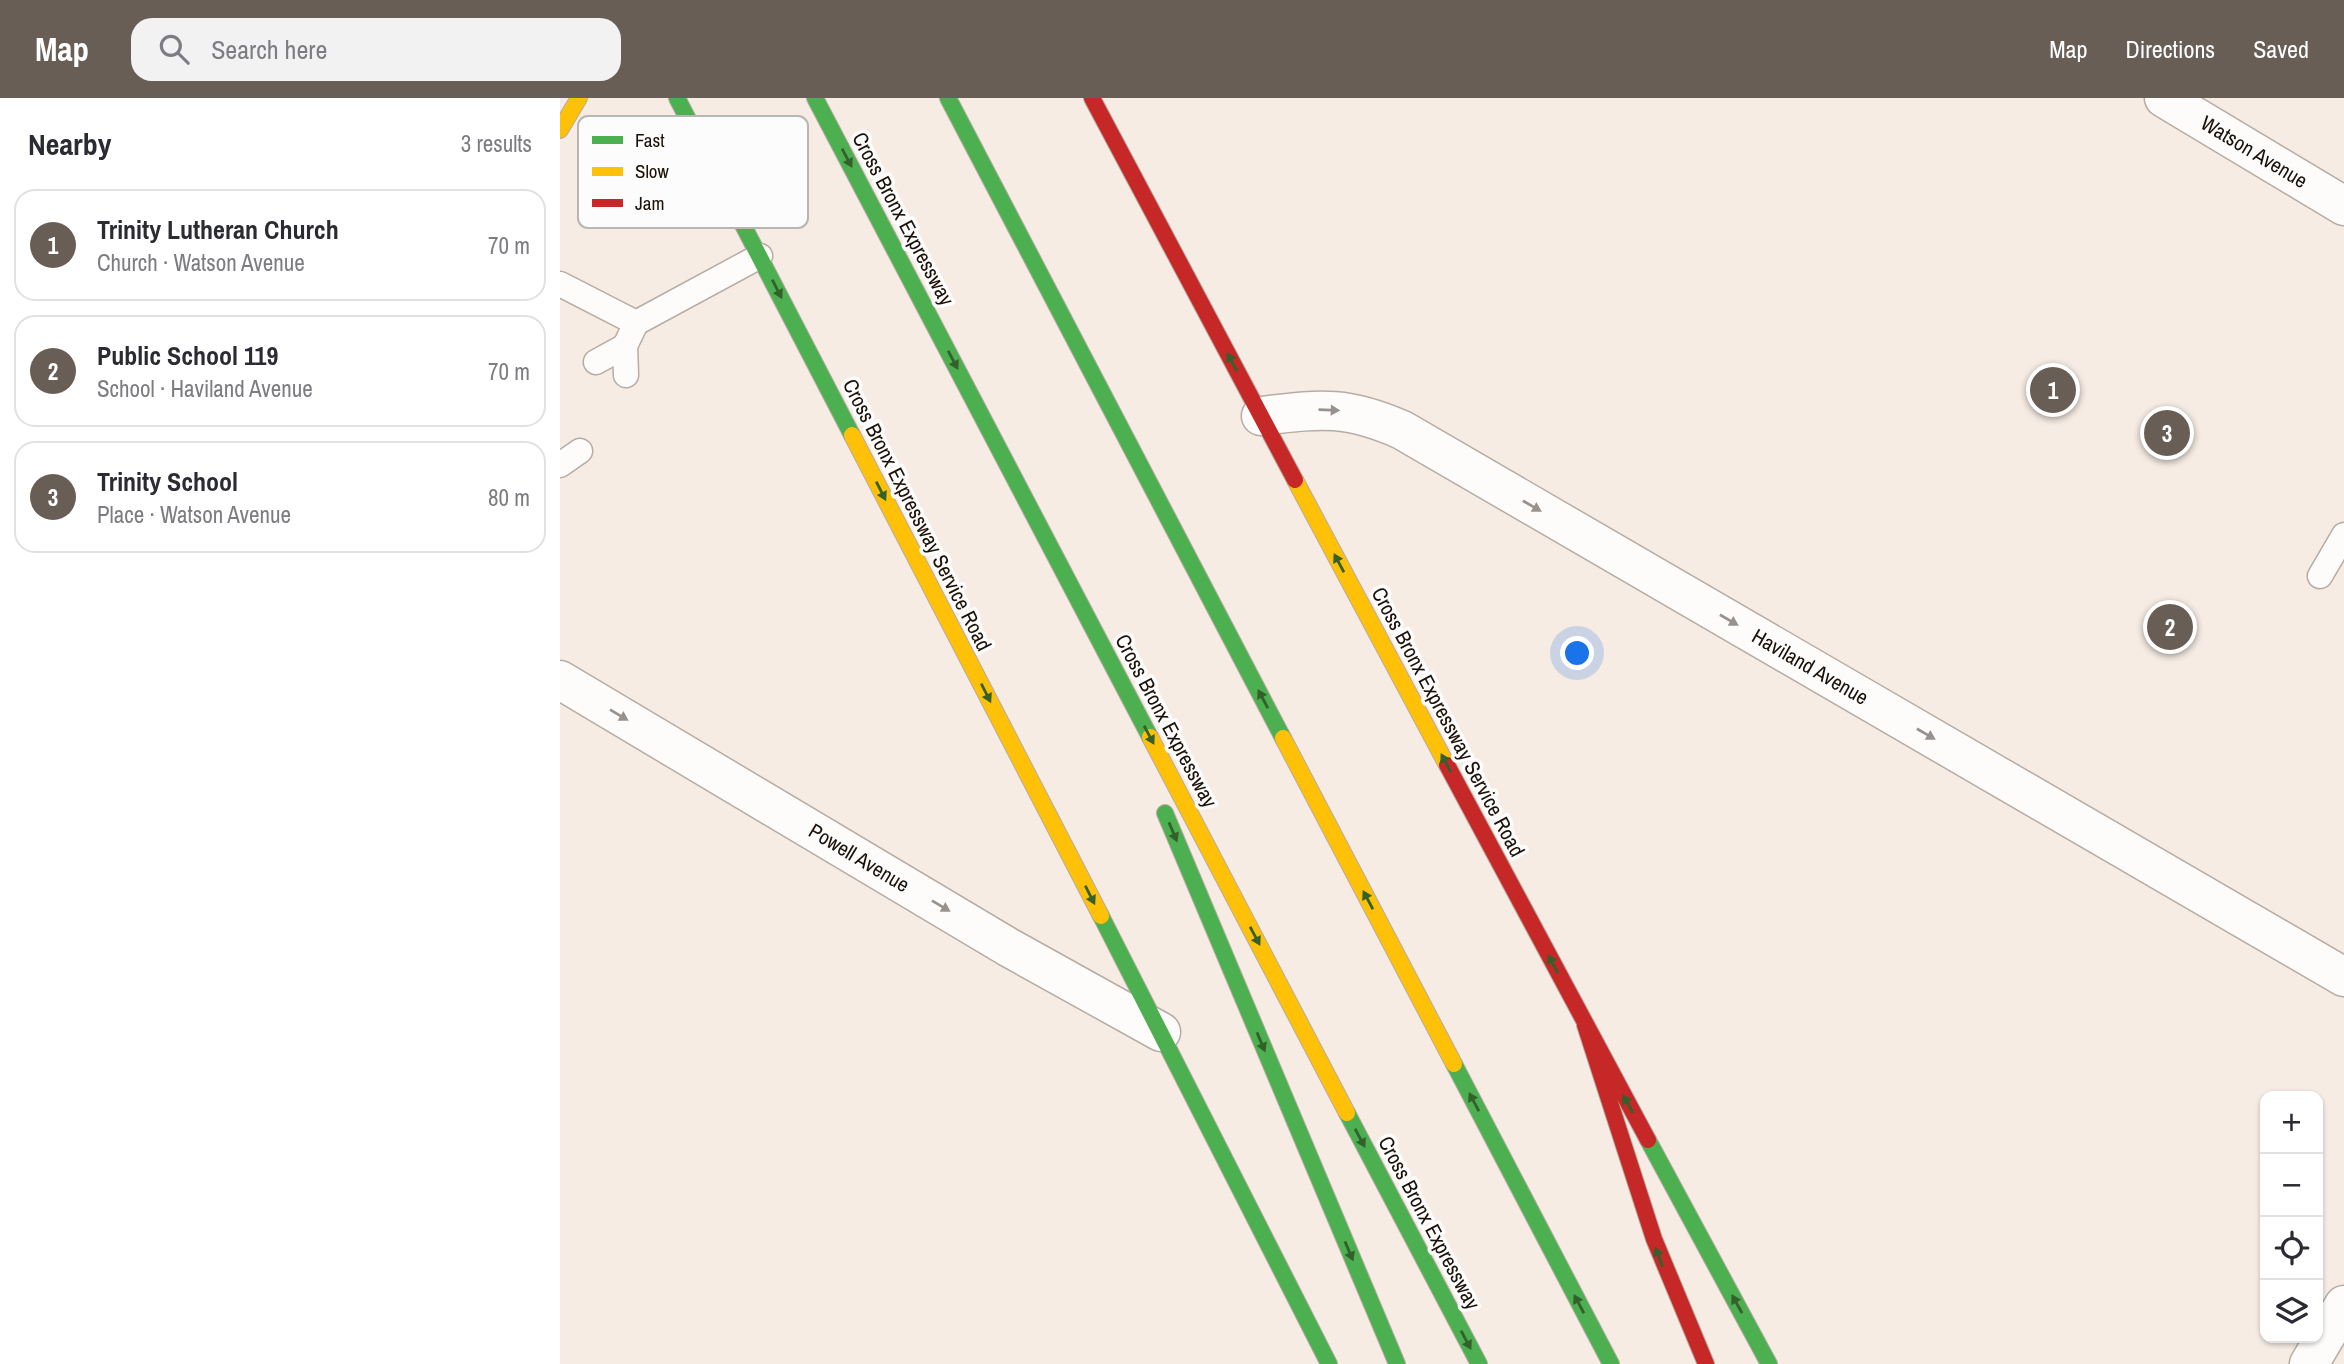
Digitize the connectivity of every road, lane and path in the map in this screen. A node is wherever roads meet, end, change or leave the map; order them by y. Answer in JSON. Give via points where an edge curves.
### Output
{"nodes":[{"id":1,"x":579,"y":98,"type":"edge"},
{"id":2,"x":677,"y":98,"type":"edge"},
{"id":3,"x":816,"y":98,"type":"edge"},
{"id":4,"x":948,"y":98,"type":"edge"},
{"id":5,"x":1092,"y":98,"type":"edge"},
{"id":6,"x":2164,"y":98,"type":"edge"},
{"id":7,"x":686,"y":116,"type":"edge"},
{"id":8,"x":560,"y":130,"type":"edge"},
{"id":9,"x":2344,"y":206,"type":"edge"},
{"id":10,"x":745,"y":228,"type":"edge"},
{"id":11,"x":760,"y":256,"type":"junction"},
{"id":12,"x":560,"y":284,"type":"edge"},
{"id":13,"x":636,"y":323,"type":"junction"},
{"id":14,"x":625,"y":346,"type":"junction"},
{"id":15,"x":596,"y":362,"type":"dead end"},
{"id":16,"x":626,"y":375,"type":"dead end"},
{"id":17,"x":1261,"y":416,"type":"junction"},
{"id":18,"x":2344,"y":535,"type":"edge"},
{"id":19,"x":1061,"y":566,"type":"junction"},
{"id":20,"x":2320,"y":576,"type":"dead end"},
{"id":21,"x":560,"y":680,"type":"edge"},
{"id":22,"x":1137,"y":746,"type":"dead end"},
{"id":23,"x":1158,"y":797,"type":"dead end"},
{"id":24,"x":2344,"y":977,"type":"edge"},
{"id":25,"x":1585,"y":1024,"type":"junction"},
{"id":26,"x":1161,"y":1032,"type":"junction"},
{"id":27,"x":2344,"y":1306,"type":"edge"},
{"id":28,"x":1329,"y":1364,"type":"edge"},
{"id":29,"x":1396,"y":1364,"type":"edge"},
{"id":30,"x":1479,"y":1364,"type":"edge"},
{"id":31,"x":1611,"y":1364,"type":"edge"},
{"id":32,"x":1706,"y":1364,"type":"edge"},
{"id":33,"x":1769,"y":1364,"type":"edge"},
{"id":34,"x":2309,"y":1364,"type":"edge"}],
"edges":[{"from":1,"to":8,"type":"main road"},
{"from":2,"to":7,"type":"main road","name":"Cross Bronx Expressway Service Road"},
{"from":3,"to":19,"type":"main road","name":"Cross Bronx Expressway","one_way":true},
{"from":31,"to":4,"type":"main road","one_way":true},
{"from":17,"to":5,"type":"main road","name":"Cross Bronx Expressway Service Road","one_way":true},
{"from":6,"to":9,"type":"street","name":"Watson Avenue"},
{"from":10,"to":11,"type":"main road","name":"Cross Bronx Expressway Service Road"},
{"from":11,"to":13,"type":"lane"},
{"from":11,"to":26,"type":"main road","name":"Cross Bronx Expressway Service Road","one_way":true},
{"from":12,"to":13,"type":"lane"},
{"from":13,"to":14,"type":"lane"},
{"from":14,"to":15,"type":"lane"},
{"from":14,"to":16,"type":"lane"},
{"from":17,"to":24,"type":"street","name":"Haviland Avenue","one_way":true,"via":[[1318,409],[1346,411],[1402,430]]},
{"from":25,"to":17,"type":"main road","name":"Cross Bronx Expressway Service Road","one_way":true},
{"from":18,"to":20,"type":"lane"},
{"from":19,"to":22,"type":"main road"},
{"from":19,"to":30,"type":"main road","name":"Cross Bronx Expressway","one_way":true},
{"from":21,"to":26,"type":"street","name":"Powell Avenue","one_way":true,"via":[[1008,947]]},
{"from":23,"to":29,"type":"main road","one_way":true},
{"from":32,"to":25,"type":"main road","one_way":true,"via":[[1631,1179]]},
{"from":33,"to":25,"type":"main road","name":"Cross Bronx Expressway Service Road","one_way":true},
{"from":26,"to":28,"type":"main road","name":"Cross Bronx Expressway Service Road"},
{"from":27,"to":34,"type":"street"}]}
